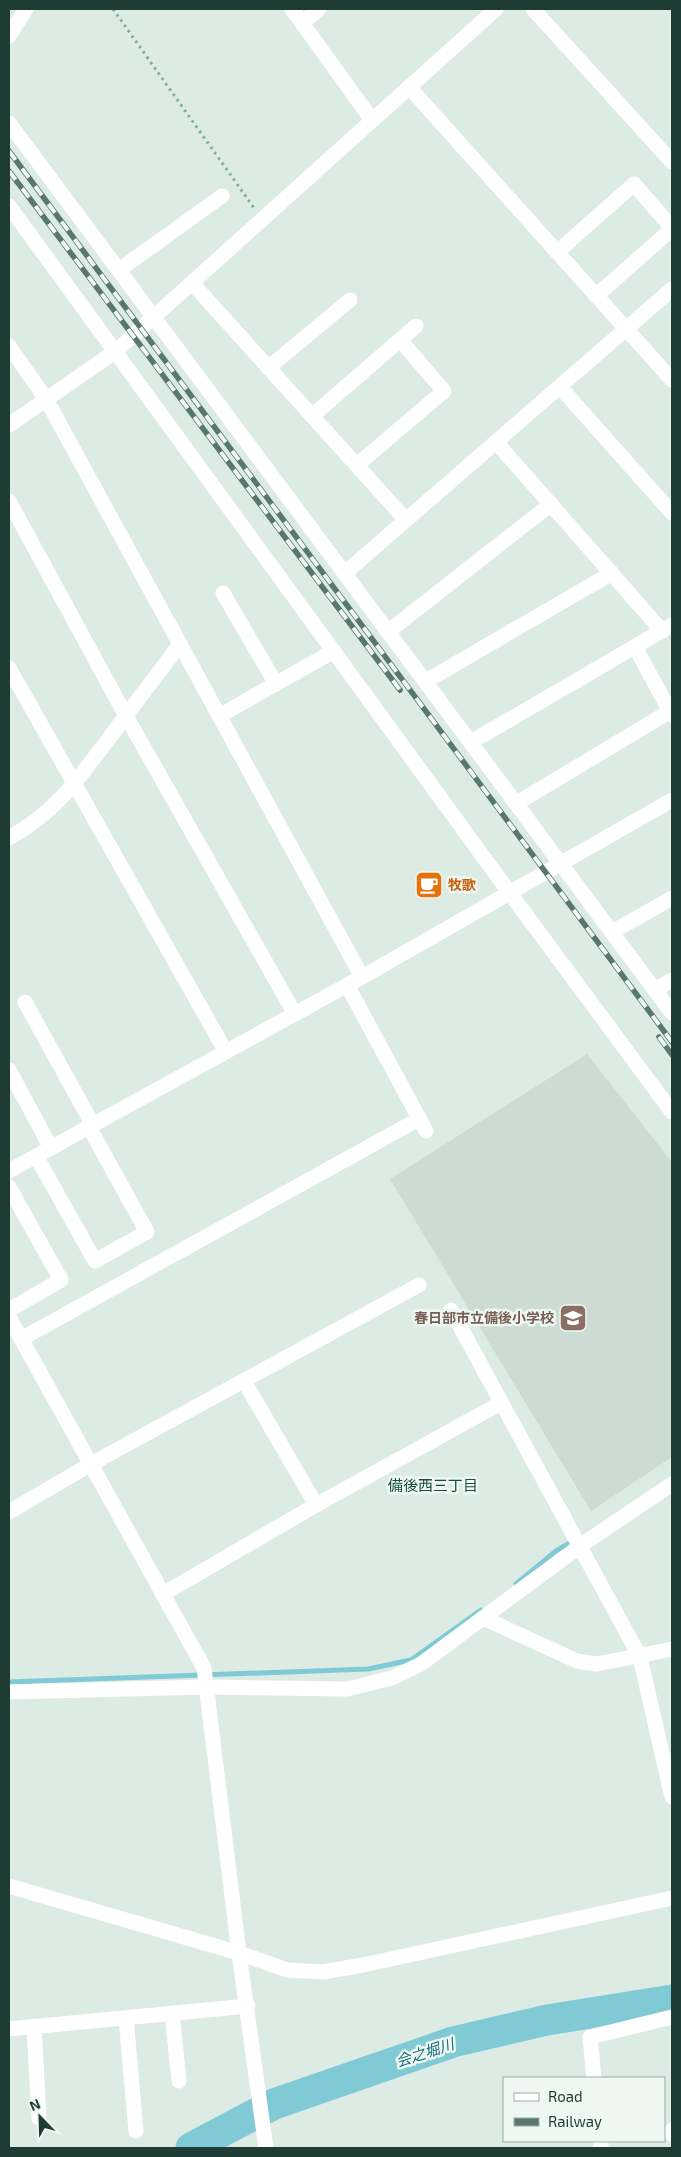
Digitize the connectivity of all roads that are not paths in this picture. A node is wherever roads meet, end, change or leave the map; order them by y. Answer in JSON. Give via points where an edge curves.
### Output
{"nodes":[{"id":1,"x":26,"y":9,"type":"edge"},
{"id":2,"x":292,"y":9,"type":"edge"},
{"id":3,"x":319,"y":9,"type":"edge"},
{"id":4,"x":496,"y":9,"type":"edge"},
{"id":5,"x":533,"y":9,"type":"edge"},
{"id":6,"x":302,"y":23,"type":"junction"},
{"id":7,"x":9,"y":36,"type":"edge"},
{"id":8,"x":409,"y":87,"type":"junction"},
{"id":9,"x":372,"y":120,"type":"junction"},
{"id":10,"x":9,"y":123,"type":"edge"},
{"id":11,"x":672,"y":162,"type":"edge"},
{"id":12,"x":222,"y":196,"type":"dead end"},
{"id":13,"x":9,"y":206,"type":"edge"},
{"id":14,"x":672,"y":228,"type":"edge"},
{"id":15,"x":557,"y":252,"type":"junction"},
{"id":16,"x":119,"y":270,"type":"junction"},
{"id":17,"x":192,"y":282,"type":"junction"},
{"id":18,"x":672,"y":289,"type":"edge"},
{"id":19,"x":596,"y":296,"type":"junction"},
{"id":20,"x":350,"y":300,"type":"dead end"},
{"id":21,"x":154,"y":317,"type":"junction"},
{"id":22,"x":416,"y":326,"type":"dead end"},
{"id":23,"x":626,"y":330,"type":"junction"},
{"id":24,"x":400,"y":340,"type":"junction"},
{"id":25,"x":9,"y":346,"type":"edge"},
{"id":26,"x":116,"y":351,"type":"junction"},
{"id":27,"x":268,"y":368,"type":"junction"},
{"id":28,"x":672,"y":380,"type":"edge"},
{"id":29,"x":560,"y":387,"type":"junction"},
{"id":30,"x":46,"y":400,"type":"junction"},
{"id":31,"x":312,"y":416,"type":"junction"},
{"id":32,"x":9,"y":425,"type":"edge"},
{"id":33,"x":496,"y":442,"type":"junction"},
{"id":34,"x":357,"y":465,"type":"junction"},
{"id":35,"x":9,"y":501,"type":"edge"},
{"id":36,"x":551,"y":504,"type":"junction"},
{"id":37,"x":672,"y":513,"type":"edge"},
{"id":38,"x":406,"y":520,"type":"junction"},
{"id":39,"x":345,"y":572,"type":"junction"},
{"id":40,"x":612,"y":574,"type":"junction"},
{"id":41,"x":223,"y":593,"type":"dead end"},
{"id":42,"x":667,"y":628,"type":"edge"},
{"id":43,"x":388,"y":631,"type":"junction"},
{"id":44,"x":180,"y":644,"type":"junction"},
{"id":45,"x":635,"y":647,"type":"junction"},
{"id":46,"x":334,"y":651,"type":"junction"},
{"id":47,"x":9,"y":668,"type":"edge"},
{"id":48,"x":426,"y":681,"type":"junction"},
{"id":49,"x":276,"y":684,"type":"junction"},
{"id":50,"x":672,"y":712,"type":"edge"},
{"id":51,"x":126,"y":716,"type":"junction"},
{"id":52,"x":220,"y":716,"type":"junction"},
{"id":53,"x":472,"y":742,"type":"junction"},
{"id":54,"x":74,"y":784,"type":"junction"},
{"id":55,"x":672,"y":800,"type":"edge"},
{"id":56,"x":517,"y":803,"type":"junction"},
{"id":57,"x":9,"y":838,"type":"edge"},
{"id":58,"x":562,"y":863,"type":"junction"},
{"id":59,"x":509,"y":892,"type":"junction"},
{"id":60,"x":672,"y":898,"type":"edge"},
{"id":61,"x":612,"y":932,"type":"junction"},
{"id":62,"x":362,"y":977,"type":"junction"},
{"id":63,"x":672,"y":980,"type":"edge"},
{"id":64,"x":347,"y":985,"type":"junction"},
{"id":65,"x":655,"y":990,"type":"junction"},
{"id":66,"x":26,"y":1002,"type":"dead end"},
{"id":67,"x":672,"y":1013,"type":"edge"},
{"id":68,"x":294,"y":1014,"type":"junction"},
{"id":69,"x":226,"y":1052,"type":"junction"},
{"id":70,"x":9,"y":1070,"type":"edge"},
{"id":71,"x":672,"y":1112,"type":"edge"},
{"id":72,"x":91,"y":1126,"type":"junction"},
{"id":73,"x":51,"y":1148,"type":"junction"},
{"id":74,"x":36,"y":1156,"type":"junction"},
{"id":75,"x":10,"y":1169,"type":"edge"},
{"id":76,"x":9,"y":1187,"type":"edge"},
{"id":77,"x":419,"y":1285,"type":"dead end"},
{"id":78,"x":9,"y":1310,"type":"edge"},
{"id":79,"x":450,"y":1310,"type":"dead end"},
{"id":80,"x":9,"y":1317,"type":"edge"},
{"id":81,"x":21,"y":1339,"type":"junction"},
{"id":82,"x":244,"y":1381,"type":"junction"},
{"id":83,"x":501,"y":1403,"type":"junction"},
{"id":84,"x":91,"y":1464,"type":"junction"},
{"id":85,"x":672,"y":1484,"type":"edge"},
{"id":86,"x":316,"y":1505,"type":"junction"},
{"id":87,"x":9,"y":1512,"type":"edge"},
{"id":88,"x":580,"y":1546,"type":"junction"},
{"id":89,"x":163,"y":1594,"type":"junction"},
{"id":90,"x":483,"y":1618,"type":"junction"},
{"id":91,"x":672,"y":1649,"type":"edge"},
{"id":92,"x":640,"y":1657,"type":"junction"},
{"id":93,"x":206,"y":1687,"type":"junction"},
{"id":94,"x":9,"y":1692,"type":"edge"},
{"id":95,"x":672,"y":1797,"type":"edge"},
{"id":96,"x":9,"y":1886,"type":"edge"},
{"id":97,"x":672,"y":1898,"type":"edge"},
{"id":98,"x":239,"y":1953,"type":"junction"},
{"id":99,"x":248,"y":2006,"type":"junction"},
{"id":100,"x":172,"y":2014,"type":"junction"},
{"id":101,"x":126,"y":2018,"type":"junction"},
{"id":102,"x":672,"y":2018,"type":"edge"},
{"id":103,"x":34,"y":2026,"type":"junction"},
{"id":104,"x":9,"y":2029,"type":"edge"},
{"id":105,"x":594,"y":2077,"type":"edge"},
{"id":106,"x":179,"y":2081,"type":"dead end"},
{"id":107,"x":39,"y":2118,"type":"dead end"},
{"id":108,"x":672,"y":2130,"type":"edge"},
{"id":109,"x":136,"y":2131,"type":"dead end"},
{"id":110,"x":672,"y":2134,"type":"edge"},
{"id":111,"x":266,"y":2144,"type":"edge"}],
"edges":[{"from":1,"to":7,"type":"street"},
{"from":2,"to":6,"type":"street"},
{"from":3,"to":6,"type":"street"},
{"from":4,"to":8,"type":"street"},
{"from":5,"to":11,"type":"street"},
{"from":6,"to":9,"type":"street"},
{"from":8,"to":9,"type":"street"},
{"from":8,"to":15,"type":"street"},
{"from":9,"to":17,"type":"street"},
{"from":10,"to":16,"type":"street"},
{"from":12,"to":16,"type":"street"},
{"from":13,"to":26,"type":"street"},
{"from":14,"to":15,"type":"street","via":[[634,184]]},
{"from":14,"to":19,"type":"street"},
{"from":15,"to":19,"type":"street"},
{"from":16,"to":21,"type":"street"},
{"from":17,"to":21,"type":"street"},
{"from":17,"to":27,"type":"street"},
{"from":18,"to":23,"type":"street"},
{"from":19,"to":23,"type":"street"},
{"from":20,"to":27,"type":"street"},
{"from":21,"to":26,"type":"street"},
{"from":21,"to":39,"type":"street"},
{"from":22,"to":24,"type":"street"},
{"from":23,"to":28,"type":"street"},
{"from":23,"to":29,"type":"street"},
{"from":24,"to":31,"type":"street"},
{"from":24,"to":34,"type":"street","via":[[444,391]]},
{"from":25,"to":30,"type":"street"},
{"from":26,"to":30,"type":"street"},
{"from":26,"to":46,"type":"street"},
{"from":27,"to":31,"type":"street"},
{"from":29,"to":33,"type":"street"},
{"from":29,"to":37,"type":"street"},
{"from":30,"to":32,"type":"street"},
{"from":30,"to":44,"type":"street"},
{"from":31,"to":34,"type":"street"},
{"from":33,"to":36,"type":"street"},
{"from":33,"to":38,"type":"street"},
{"from":34,"to":38,"type":"street"},
{"from":35,"to":51,"type":"street"},
{"from":36,"to":40,"type":"street"},
{"from":36,"to":43,"type":"street"},
{"from":38,"to":39,"type":"street"},
{"from":39,"to":43,"type":"street"},
{"from":40,"to":42,"type":"street"},
{"from":40,"to":48,"type":"street"},
{"from":41,"to":49,"type":"street"},
{"from":42,"to":45,"type":"street"},
{"from":43,"to":48,"type":"street"},
{"from":44,"to":51,"type":"street"},
{"from":44,"to":52,"type":"street"},
{"from":45,"to":50,"type":"street"},
{"from":45,"to":53,"type":"street"},
{"from":46,"to":49,"type":"street"},
{"from":46,"to":59,"type":"street"},
{"from":47,"to":54,"type":"street"},
{"from":48,"to":53,"type":"street"},
{"from":49,"to":52,"type":"street"},
{"from":50,"to":56,"type":"street"},
{"from":51,"to":54,"type":"street"},
{"from":51,"to":68,"type":"street"},
{"from":52,"to":62,"type":"street"},
{"from":53,"to":56,"type":"street"},
{"from":54,"to":57,"type":"street","via":[[50,810]]},
{"from":54,"to":69,"type":"street"},
{"from":55,"to":58,"type":"street"},
{"from":56,"to":58,"type":"street"},
{"from":58,"to":59,"type":"street"},
{"from":58,"to":61,"type":"street"},
{"from":59,"to":62,"type":"street"},
{"from":59,"to":71,"type":"street"},
{"from":60,"to":61,"type":"street"},
{"from":61,"to":65,"type":"street"},
{"from":62,"to":64,"type":"street"},
{"from":63,"to":65,"type":"street"},
{"from":64,"to":68,"type":"street"},
{"from":64,"to":81,"type":"street","via":[[422,1125]]},
{"from":65,"to":67,"type":"street"},
{"from":66,"to":72,"type":"street"},
{"from":68,"to":69,"type":"street"},
{"from":69,"to":72,"type":"street"},
{"from":70,"to":73,"type":"street"},
{"from":72,"to":73,"type":"street"},
{"from":72,"to":74,"type":"street","via":[[147,1232],[112,1252],[95,1261]]},
{"from":73,"to":74,"type":"street"},
{"from":74,"to":75,"type":"street"},
{"from":76,"to":78,"type":"street","via":[[61,1280]]},
{"from":77,"to":82,"type":"street"},
{"from":79,"to":83,"type":"street"},
{"from":80,"to":81,"type":"street"},
{"from":81,"to":84,"type":"street"},
{"from":82,"to":84,"type":"street"},
{"from":82,"to":86,"type":"street"},
{"from":83,"to":86,"type":"street"},
{"from":83,"to":88,"type":"street"},
{"from":84,"to":87,"type":"street"},
{"from":84,"to":89,"type":"street"},
{"from":85,"to":88,"type":"street"},
{"from":86,"to":89,"type":"street"},
{"from":88,"to":90,"type":"street"},
{"from":88,"to":92,"type":"street"},
{"from":89,"to":93,"type":"street","via":[[204,1668]]},
{"from":90,"to":92,"type":"street","via":[[577,1661],[597,1664]]},
{"from":90,"to":93,"type":"street","via":[[421,1664],[392,1678],[347,1689]]},
{"from":91,"to":92,"type":"street"},
{"from":92,"to":95,"type":"street"},
{"from":93,"to":94,"type":"street"},
{"from":93,"to":98,"type":"street"},
{"from":96,"to":98,"type":"street"},
{"from":97,"to":98,"type":"street","via":[[323,1972],[287,1970]]},
{"from":98,"to":99,"type":"street"},
{"from":99,"to":100,"type":"street"},
{"from":99,"to":111,"type":"street"},
{"from":100,"to":101,"type":"street"},
{"from":100,"to":106,"type":"street"},
{"from":101,"to":103,"type":"street"},
{"from":101,"to":109,"type":"street"},
{"from":102,"to":105,"type":"street","via":[[590,2037]]},
{"from":103,"to":104,"type":"street"},
{"from":103,"to":107,"type":"street"},
{"from":108,"to":110,"type":"street"}]}
